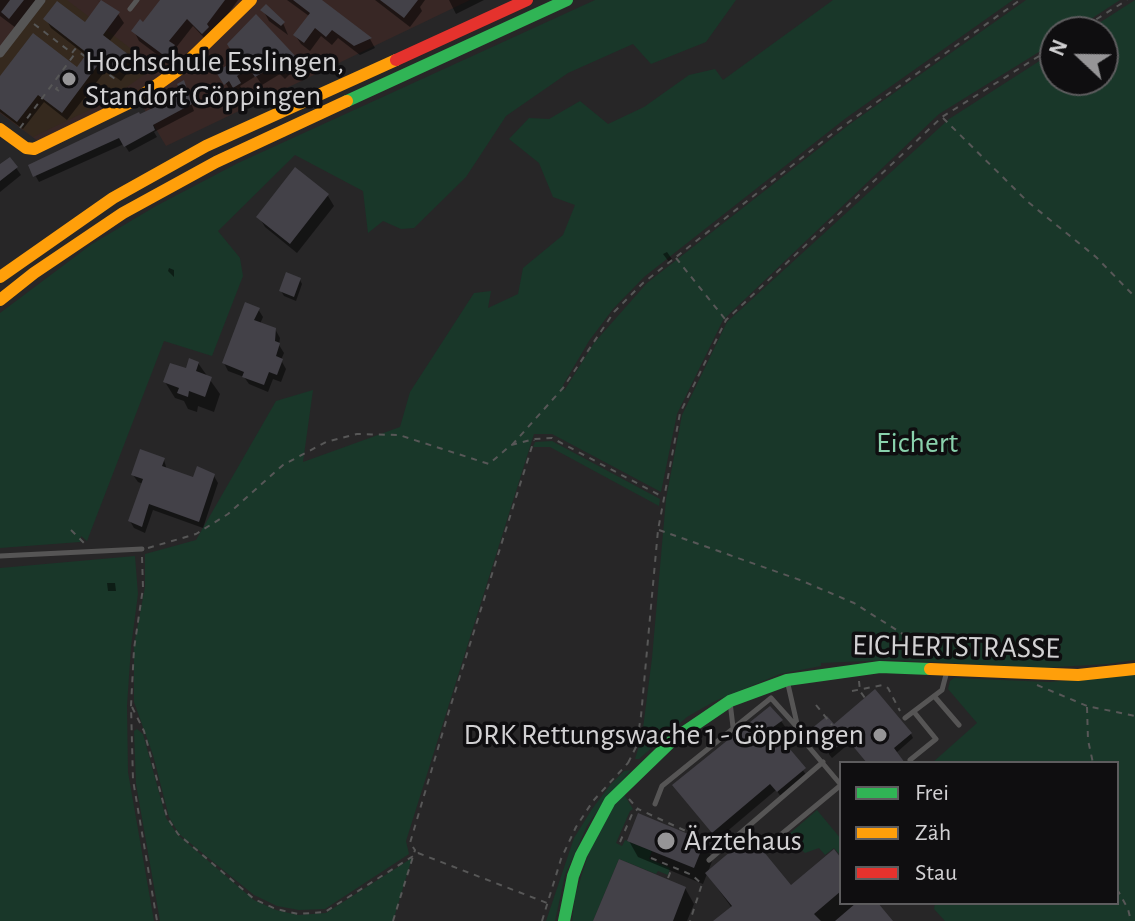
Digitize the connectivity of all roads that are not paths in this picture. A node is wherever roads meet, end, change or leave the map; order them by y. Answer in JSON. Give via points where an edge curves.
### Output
{"nodes":[{"id":1,"x":41,"y":0,"type":"edge"},
{"id":2,"x":137,"y":0,"type":"edge"},
{"id":3,"x":251,"y":0,"type":"edge"},
{"id":4,"x":527,"y":0,"type":"edge"},
{"id":5,"x":567,"y":0,"type":"edge"},
{"id":6,"x":130,"y":9,"type":"dead end"},
{"id":7,"x":0,"y":53,"type":"edge"},
{"id":8,"x":4,"y":133,"type":"edge"},
{"id":9,"x":0,"y":277,"type":"edge"},
{"id":10,"x":0,"y":300,"type":"edge"},
{"id":11,"x":142,"y":549,"type":"road end"},
{"id":12,"x":0,"y":556,"type":"edge"},
{"id":13,"x":1135,"y":669,"type":"edge"},
{"id":14,"x":947,"y":670,"type":"junction"},
{"id":15,"x":787,"y":680,"type":"junction"},
{"id":16,"x":934,"y":696,"type":"junction"},
{"id":17,"x":730,"y":701,"type":"junction"},
{"id":18,"x":914,"y":712,"type":"junction"},
{"id":19,"x":905,"y":718,"type":"road end"},
{"id":20,"x":959,"y":725,"type":"dead end"},
{"id":21,"x":733,"y":728,"type":"junction"},
{"id":22,"x":798,"y":728,"type":"junction"},
{"id":23,"x":910,"y":760,"type":"dead end"},
{"id":24,"x":823,"y":762,"type":"junction"},
{"id":25,"x":839,"y":782,"type":"edge"},
{"id":26,"x":839,"y":787,"type":"edge"},
{"id":27,"x":655,"y":804,"type":"dead end"},
{"id":28,"x":772,"y":842,"type":"dead end"},
{"id":29,"x":709,"y":860,"type":"dead end"},
{"id":30,"x":564,"y":921,"type":"edge"}],
"edges":[{"from":1,"to":7,"type":"street"},
{"from":2,"to":6,"type":"lane"},
{"from":3,"to":8,"type":"main road","via":[[181,68],[137,99],[34,149]]},
{"from":4,"to":9,"type":"main road","via":[[206,146],[113,198]]},
{"from":5,"to":10,"type":"main road","via":[[216,162],[123,213]]},
{"from":11,"to":12,"type":"lane"},
{"from":13,"to":14,"type":"main road","name":"EICHERTSTRASSE","via":[[1078,675]]},
{"from":14,"to":15,"type":"main road","name":"EICHERTSTRASSE","via":[[880,667]]},
{"from":14,"to":16,"type":"lane","via":[[942,690]]},
{"from":15,"to":17,"type":"main road","name":"EICHERTSTRASSE"},
{"from":15,"to":22,"type":"lane"},
{"from":16,"to":18,"type":"lane"},
{"from":16,"to":20,"type":"lane"},
{"from":17,"to":21,"type":"lane"},
{"from":17,"to":30,"type":"main road","name":"EICHERTSTRASSE","via":[[674,739],[610,801],[581,855]]},
{"from":18,"to":19,"type":"lane"},
{"from":18,"to":23,"type":"lane","via":[[936,739]]},
{"from":21,"to":22,"type":"lane","via":[[771,698]]},
{"from":21,"to":27,"type":"lane","via":[[662,786]]},
{"from":22,"to":24,"type":"lane"},
{"from":24,"to":25,"type":"lane"},
{"from":24,"to":29,"type":"lane"},
{"from":26,"to":28,"type":"lane"}]}
